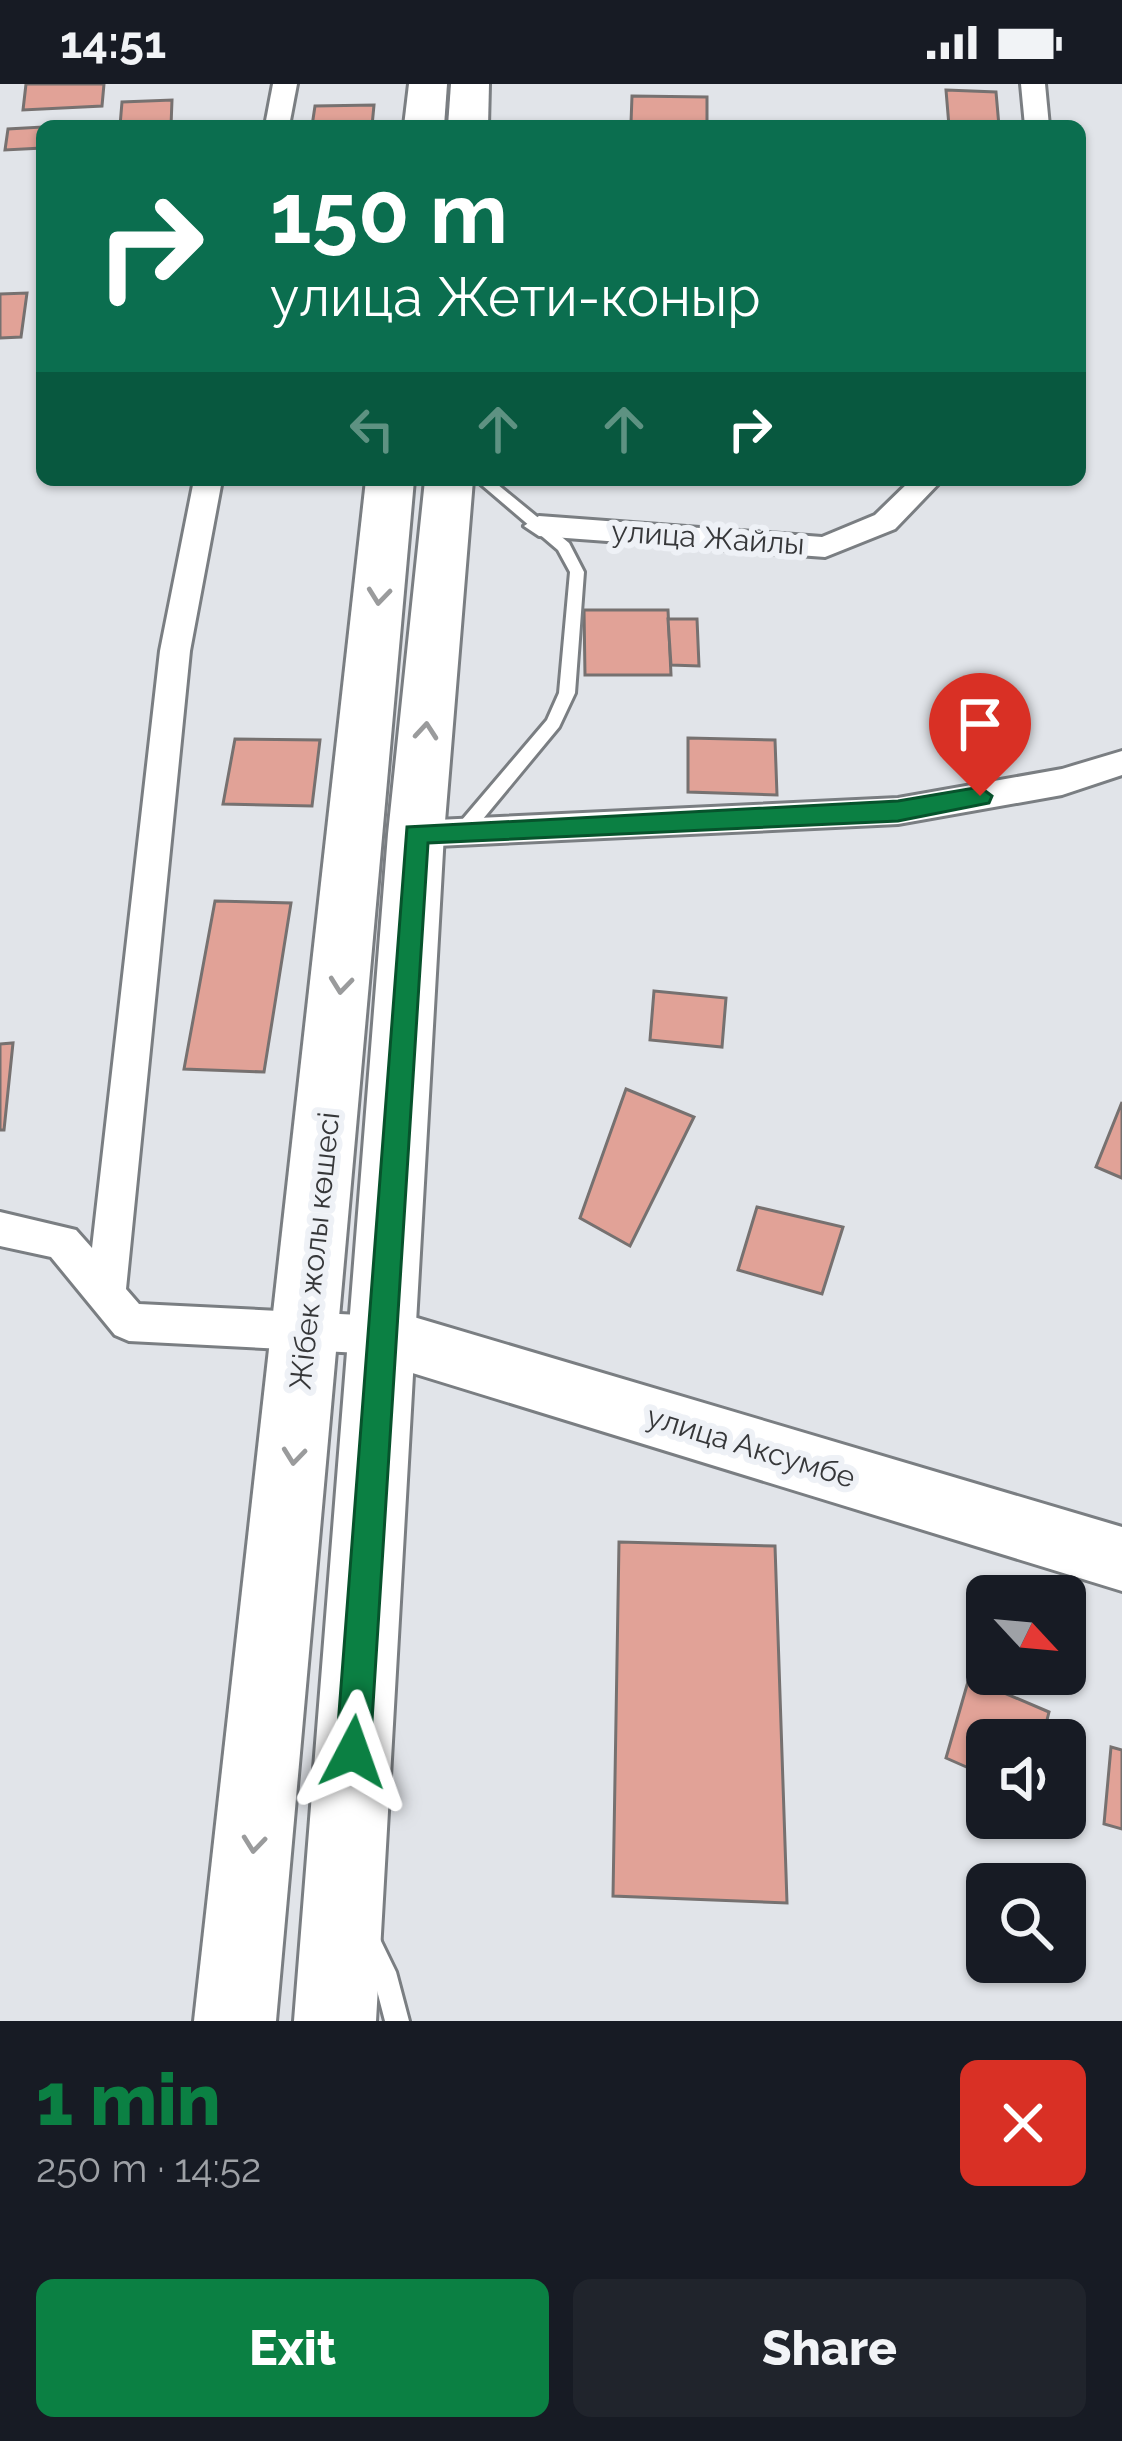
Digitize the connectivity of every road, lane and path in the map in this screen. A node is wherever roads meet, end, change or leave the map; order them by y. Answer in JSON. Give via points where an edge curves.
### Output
{"nodes":[{"id":1,"x":285,"y":84,"type":"edge"},
{"id":2,"x":428,"y":84,"type":"edge"},
{"id":3,"x":470,"y":84,"type":"edge"},
{"id":4,"x":1034,"y":84,"type":"edge"},
{"id":5,"x":278,"y":120,"type":"edge"},
{"id":6,"x":425,"y":120,"type":"edge"},
{"id":7,"x":468,"y":120,"type":"edge"},
{"id":8,"x":1037,"y":120,"type":"edge"},
{"id":9,"x":207,"y":486,"type":"edge"},
{"id":10,"x":389,"y":486,"type":"edge"},
{"id":11,"x":449,"y":486,"type":"edge"},
{"id":12,"x":490,"y":486,"type":"edge"},
{"id":13,"x":922,"y":486,"type":"edge"},
{"id":14,"x":538,"y":526,"type":"junction"},
{"id":15,"x":1122,"y":763,"type":"edge"},
{"id":16,"x":439,"y":833,"type":"junction"},
{"id":17,"x":0,"y":1229,"type":"edge"},
{"id":18,"x":106,"y":1293,"type":"junction"},
{"id":19,"x":307,"y":1330,"type":"junction"},
{"id":20,"x":380,"y":1335,"type":"junction"},
{"id":21,"x":1122,"y":1559,"type":"edge"},
{"id":22,"x":344,"y":1892,"type":"junction"},
{"id":23,"x":236,"y":2021,"type":"edge"},
{"id":24,"x":335,"y":2021,"type":"edge"},
{"id":25,"x":397,"y":2021,"type":"edge"}],
"edges":[{"from":1,"to":5,"type":"street"},
{"from":2,"to":6,"type":"main road"},
{"from":3,"to":7,"type":"main road"},
{"from":4,"to":8,"type":"street"},
{"from":9,"to":18,"type":"street","via":[[175,651]]},
{"from":10,"to":19,"type":"main road","name":"Жібек жолы көшесі","one_way":true},
{"from":16,"to":11,"type":"main road","one_way":true},
{"from":12,"to":14,"type":"lane"},
{"from":13,"to":14,"type":"street","name":"улица Жайлы","via":[[885,522],[825,547]]},
{"from":14,"to":16,"type":"lane","via":[[564,547],[577,572],[567,693],[553,723]]},
{"from":15,"to":16,"type":"street","via":[[1062,782],[898,811]]},
{"from":16,"to":20,"type":"main road"},
{"from":17,"to":18,"type":"street","via":[[62,1242]]},
{"from":18,"to":19,"type":"street","via":[[129,1322]]},
{"from":19,"to":20,"type":"street"},
{"from":19,"to":23,"type":"main road","name":"Жібек жолы көшесі","one_way":true},
{"from":20,"to":21,"type":"main road","name":"улица Аксумбе"},
{"from":20,"to":22,"type":"main road"},
{"from":22,"to":24,"type":"main road"},
{"from":22,"to":25,"type":"lane","via":[[384,1972]]}]}
